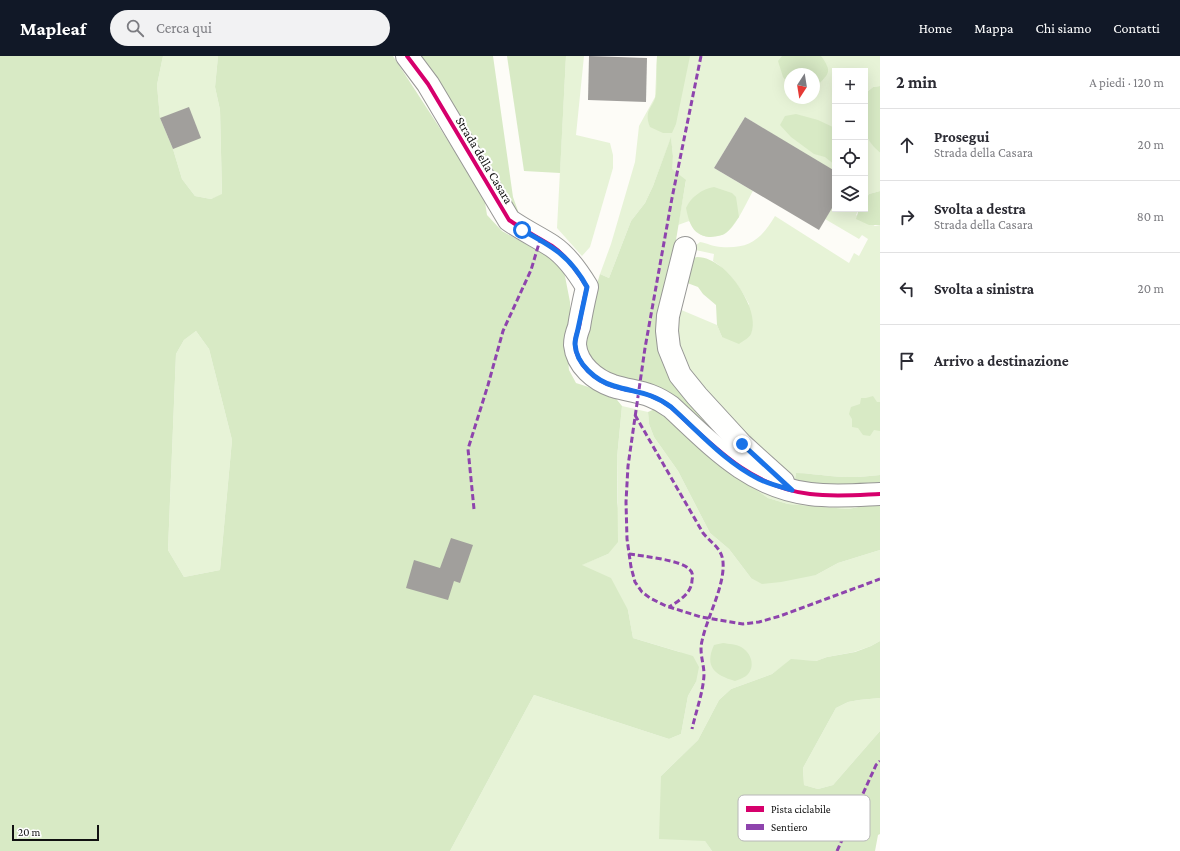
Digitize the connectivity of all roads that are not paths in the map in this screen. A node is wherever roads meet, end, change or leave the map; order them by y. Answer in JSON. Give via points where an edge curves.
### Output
{"nodes":[{"id":1,"x":407,"y":56,"type":"edge"},
{"id":2,"x":685,"y":248,"type":"dead end"},
{"id":3,"x":792,"y":490,"type":"junction"},
{"id":4,"x":880,"y":494,"type":"edge"}],
"edges":[{"from":1,"to":3,"type":"street","name":"Strada della Casara","via":[[428,84],[509,220],[553,247],[572,265],[587,287],[575,344],[580,361],[600,380],[649,394],[663,401],[741,468],[760,479]]},
{"from":2,"to":3,"type":"street","via":[[668,316],[669,348],[680,375],[742,444]]},
{"from":3,"to":4,"type":"street","name":"Strada della Casara","via":[[829,496]]}]}
